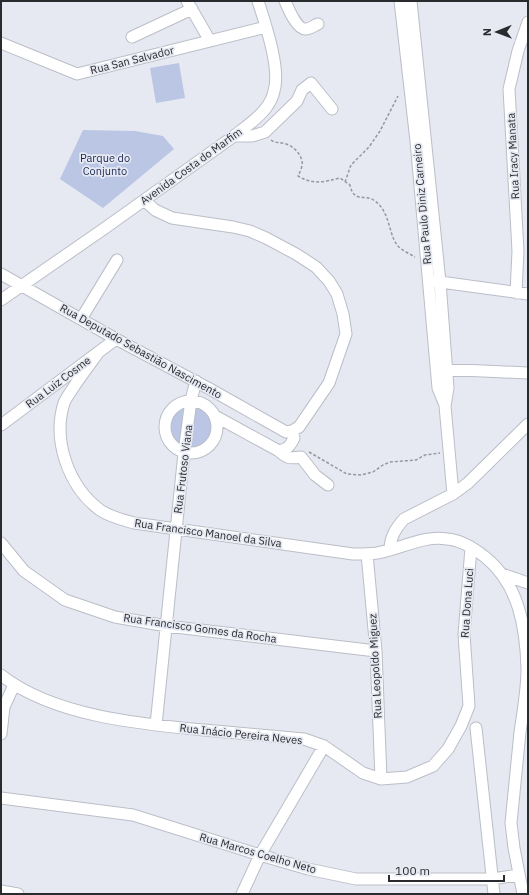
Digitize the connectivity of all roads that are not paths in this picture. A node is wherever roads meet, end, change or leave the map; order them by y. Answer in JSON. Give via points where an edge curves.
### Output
{"nodes":[{"id":1,"x":258,"y":1,"type":"edge"},
{"id":2,"x":285,"y":1,"type":"edge"},
{"id":3,"x":400,"y":1,"type":"edge"},
{"id":4,"x":411,"y":1,"type":"edge"},
{"id":5,"x":189,"y":5,"type":"edge"},
{"id":6,"x":528,"y":22,"type":"edge"},
{"id":7,"x":318,"y":24,"type":"dead end"},
{"id":8,"x":266,"y":27,"type":"junction"},
{"id":9,"x":132,"y":38,"type":"dead end"},
{"id":10,"x":210,"y":41,"type":"junction"},
{"id":11,"x":1,"y":43,"type":"edge"},
{"id":12,"x":332,"y":109,"type":"dead end"},
{"id":13,"x":234,"y":136,"type":"junction"},
{"id":14,"x":421,"y":141,"type":"junction"},
{"id":15,"x":144,"y":200,"type":"junction"},
{"id":16,"x":117,"y":260,"type":"dead end"},
{"id":17,"x":1,"y":274,"type":"edge"},
{"id":18,"x":434,"y":281,"type":"junction"},
{"id":19,"x":22,"y":285,"type":"junction"},
{"id":20,"x":516,"y":293,"type":"junction"},
{"id":21,"x":528,"y":294,"type":"edge"},
{"id":22,"x":1,"y":300,"type":"edge"},
{"id":23,"x":81,"y":319,"type":"junction"},
{"id":24,"x":116,"y":339,"type":"junction"},
{"id":25,"x":98,"y":353,"type":"junction"},
{"id":26,"x":442,"y":369,"type":"junction"},
{"id":27,"x":528,"y":373,"type":"edge"},
{"id":28,"x":196,"y":381,"type":"junction"},
{"id":29,"x":191,"y":400,"type":"junction"},
{"id":30,"x":215,"y":416,"type":"junction"},
{"id":31,"x":528,"y":424,"type":"edge"},
{"id":32,"x":1,"y":425,"type":"edge"},
{"id":33,"x":297,"y":443,"type":"junction"},
{"id":34,"x":278,"y":451,"type":"junction"},
{"id":35,"x":184,"y":453,"type":"junction"},
{"id":36,"x":328,"y":485,"type":"dead end"},
{"id":37,"x":452,"y":494,"type":"junction"},
{"id":38,"x":176,"y":529,"type":"junction"},
{"id":39,"x":1,"y":543,"type":"edge"},
{"id":40,"x":471,"y":548,"type":"junction"},
{"id":41,"x":390,"y":550,"type":"junction"},
{"id":42,"x":367,"y":554,"type":"junction"},
{"id":43,"x":502,"y":574,"type":"junction"},
{"id":44,"x":528,"y":583,"type":"edge"},
{"id":45,"x":167,"y":626,"type":"junction"},
{"id":46,"x":376,"y":651,"type":"junction"},
{"id":47,"x":1,"y":675,"type":"edge"},
{"id":48,"x":14,"y":685,"type":"junction"},
{"id":49,"x":469,"y":706,"type":"joint"},
{"id":50,"x":3,"y":707,"type":"edge"},
{"id":51,"x":156,"y":725,"type":"junction"},
{"id":52,"x":476,"y":728,"type":"dead end"},
{"id":53,"x":1,"y":734,"type":"edge"},
{"id":54,"x":324,"y":746,"type":"junction"},
{"id":55,"x":381,"y":779,"type":"junction"},
{"id":56,"x":1,"y":798,"type":"edge"},
{"id":57,"x":260,"y":855,"type":"junction"},
{"id":58,"x":518,"y":875,"type":"junction"},
{"id":59,"x":492,"y":879,"type":"junction"},
{"id":60,"x":1,"y":891,"type":"edge"},
{"id":61,"x":524,"y":892,"type":"edge"},
{"id":62,"x":18,"y":894,"type":"edge"},
{"id":63,"x":242,"y":894,"type":"edge"},
{"id":64,"x":494,"y":894,"type":"edge"}],
"edges":[{"from":1,"to":8,"type":"street","name":"Avenida Costa do Marfim"},
{"from":2,"to":7,"type":"street","via":[[300,28],[305,30]]},
{"from":3,"to":14,"type":"street","name":"Rua Paulo Diniz Carneiro"},
{"from":4,"to":14,"type":"street","name":"Rua Paulo Diniz Carneiro"},
{"from":5,"to":9,"type":"street"},
{"from":5,"to":10,"type":"street"},
{"from":6,"to":20,"type":"street","name":"Rua Iracy Manata","via":[[518,51],[510,89],[518,251]]},
{"from":8,"to":10,"type":"street","name":"Rua San Salvador"},
{"from":8,"to":13,"type":"street","name":"Avenida Costa do Marfim","via":[[276,72],[274,91],[266,108]]},
{"from":10,"to":11,"type":"street","name":"Rua San Salvador","via":[[77,74]]},
{"from":12,"to":13,"type":"street","via":[[311,83],[302,90],[298,101],[265,132],[252,136]]},
{"from":13,"to":15,"type":"street","name":"Avenida Costa do Marfim"},
{"from":14,"to":18,"type":"street","name":"Rua Paulo Diniz Carneiro"},
{"from":15,"to":19,"type":"street","name":"Avenida Costa do Marfim"},
{"from":15,"to":33,"type":"street","via":[[155,210],[172,218],[250,231],[296,254],[316,267],[329,281],[337,294],[346,334],[329,383],[301,424]]},
{"from":16,"to":23,"type":"street"},
{"from":17,"to":19,"type":"street","name":"Rua Deputado Sebastião Nascimento"},
{"from":18,"to":20,"type":"street"},
{"from":18,"to":26,"type":"street","name":"Rua Paulo Diniz Carneiro"},
{"from":19,"to":22,"type":"street","name":"Avenida Costa do Marfim"},
{"from":19,"to":23,"type":"street","name":"Rua Deputado Sebastião Nascimento"},
{"from":20,"to":21,"type":"street"},
{"from":23,"to":24,"type":"street","name":"Rua Deputado Sebastião Nascimento"},
{"from":24,"to":25,"type":"street","name":"Rua Luiz Cosme"},
{"from":24,"to":28,"type":"street","name":"Rua Deputado Sebastião Nascimento"},
{"from":25,"to":32,"type":"street","name":"Rua Luiz Cosme"},
{"from":25,"to":38,"type":"street","name":"Rua Francisco Manoel da Silva","via":[[64,401],[60,416],[61,442],[70,470],[79,489],[101,511],[134,523]]},
{"from":26,"to":27,"type":"street"},
{"from":26,"to":37,"type":"street","name":"Rua Paulo Diniz Carneiro","via":[[448,388],[445,406]]},
{"from":28,"to":29,"type":"street","name":"Rua Frutoso Viana"},
{"from":28,"to":33,"type":"street","name":"Rua Deputado Sebastião Nascimento","via":[[281,428]]},
{"from":29,"to":30,"type":"street","name":"Rua Deputado Sebastião Nascimento","via":[[201,402]]},
{"from":29,"to":35,"type":"street","name":"Rua Frutoso Viana"},
{"from":29,"to":35,"type":"street","via":[[172,408],[165,424],[166,436],[172,446]]},
{"from":30,"to":34,"type":"street","name":"Rua Deputado Sebastião Nascimento"},
{"from":30,"to":35,"type":"street","via":[[217,428],[214,440],[206,449]]},
{"from":31,"to":37,"type":"street","via":[[468,483]]},
{"from":33,"to":34,"type":"street"},
{"from":33,"to":34,"type":"street","name":"Rua Deputado Sebastião Nascimento","via":[[292,459],[286,458]]},
{"from":33,"to":36,"type":"street","via":[[315,475]]},
{"from":35,"to":38,"type":"street","name":"Rua Frutoso Viana"},
{"from":37,"to":41,"type":"street","via":[[404,519],[393,535]]},
{"from":38,"to":42,"type":"street","name":"Rua Francisco Manoel da Silva"},
{"from":38,"to":45,"type":"street","name":"Rua Frutoso Viana"},
{"from":39,"to":45,"type":"street","name":"Rua Francisco Gomes da Rocha","via":[[24,571],[65,600],[115,617]]},
{"from":40,"to":41,"type":"street","name":"Rua Francisco Manoel da Silva","via":[[448,539],[434,538]]},
{"from":40,"to":43,"type":"street","name":"Rua Francisco Manoel da Silva","via":[[495,565]]},
{"from":40,"to":49,"type":"street","name":"Rua Dona Luci","via":[[464,634]]},
{"from":41,"to":42,"type":"street","name":"Rua Francisco Manoel da Silva"},
{"from":42,"to":46,"type":"street","name":"Rua Leopoldo Miguez"},
{"from":43,"to":44,"type":"street"},
{"from":43,"to":58,"type":"street","via":[[513,594],[523,624],[527,670],[511,823]]},
{"from":45,"to":46,"type":"street","name":"Rua Francisco Gomes da Rocha"},
{"from":45,"to":51,"type":"street","name":"Rua Frutoso Viana"},
{"from":46,"to":55,"type":"street","name":"Rua Leopoldo Miguez"},
{"from":47,"to":48,"type":"street","name":"Rua Inácio Pereira Neves"},
{"from":48,"to":50,"type":"street"},
{"from":48,"to":51,"type":"street","name":"Rua Inácio Pereira Neves","via":[[45,700],[101,716]]},
{"from":49,"to":55,"type":"street","name":"Rua Inácio Pereira Neves","via":[[448,749],[433,766],[407,777]]},
{"from":50,"to":53,"type":"street"},
{"from":51,"to":54,"type":"street","name":"Rua Inácio Pereira Neves","via":[[304,739]]},
{"from":52,"to":59,"type":"street"},
{"from":54,"to":55,"type":"street","name":"Rua Inácio Pereira Neves","via":[[363,773]]},
{"from":54,"to":57,"type":"street"},
{"from":56,"to":57,"type":"street","name":"Rua Marcos Coelho Neto","via":[[133,815]]},
{"from":57,"to":59,"type":"street","name":"Rua Marcos Coelho Neto","via":[[356,879]]},
{"from":57,"to":63,"type":"street"},
{"from":58,"to":59,"type":"street","name":"Rua Marcos Coelho Neto"},
{"from":58,"to":61,"type":"street"},
{"from":59,"to":64,"type":"street"},
{"from":60,"to":62,"type":"street"}]}
